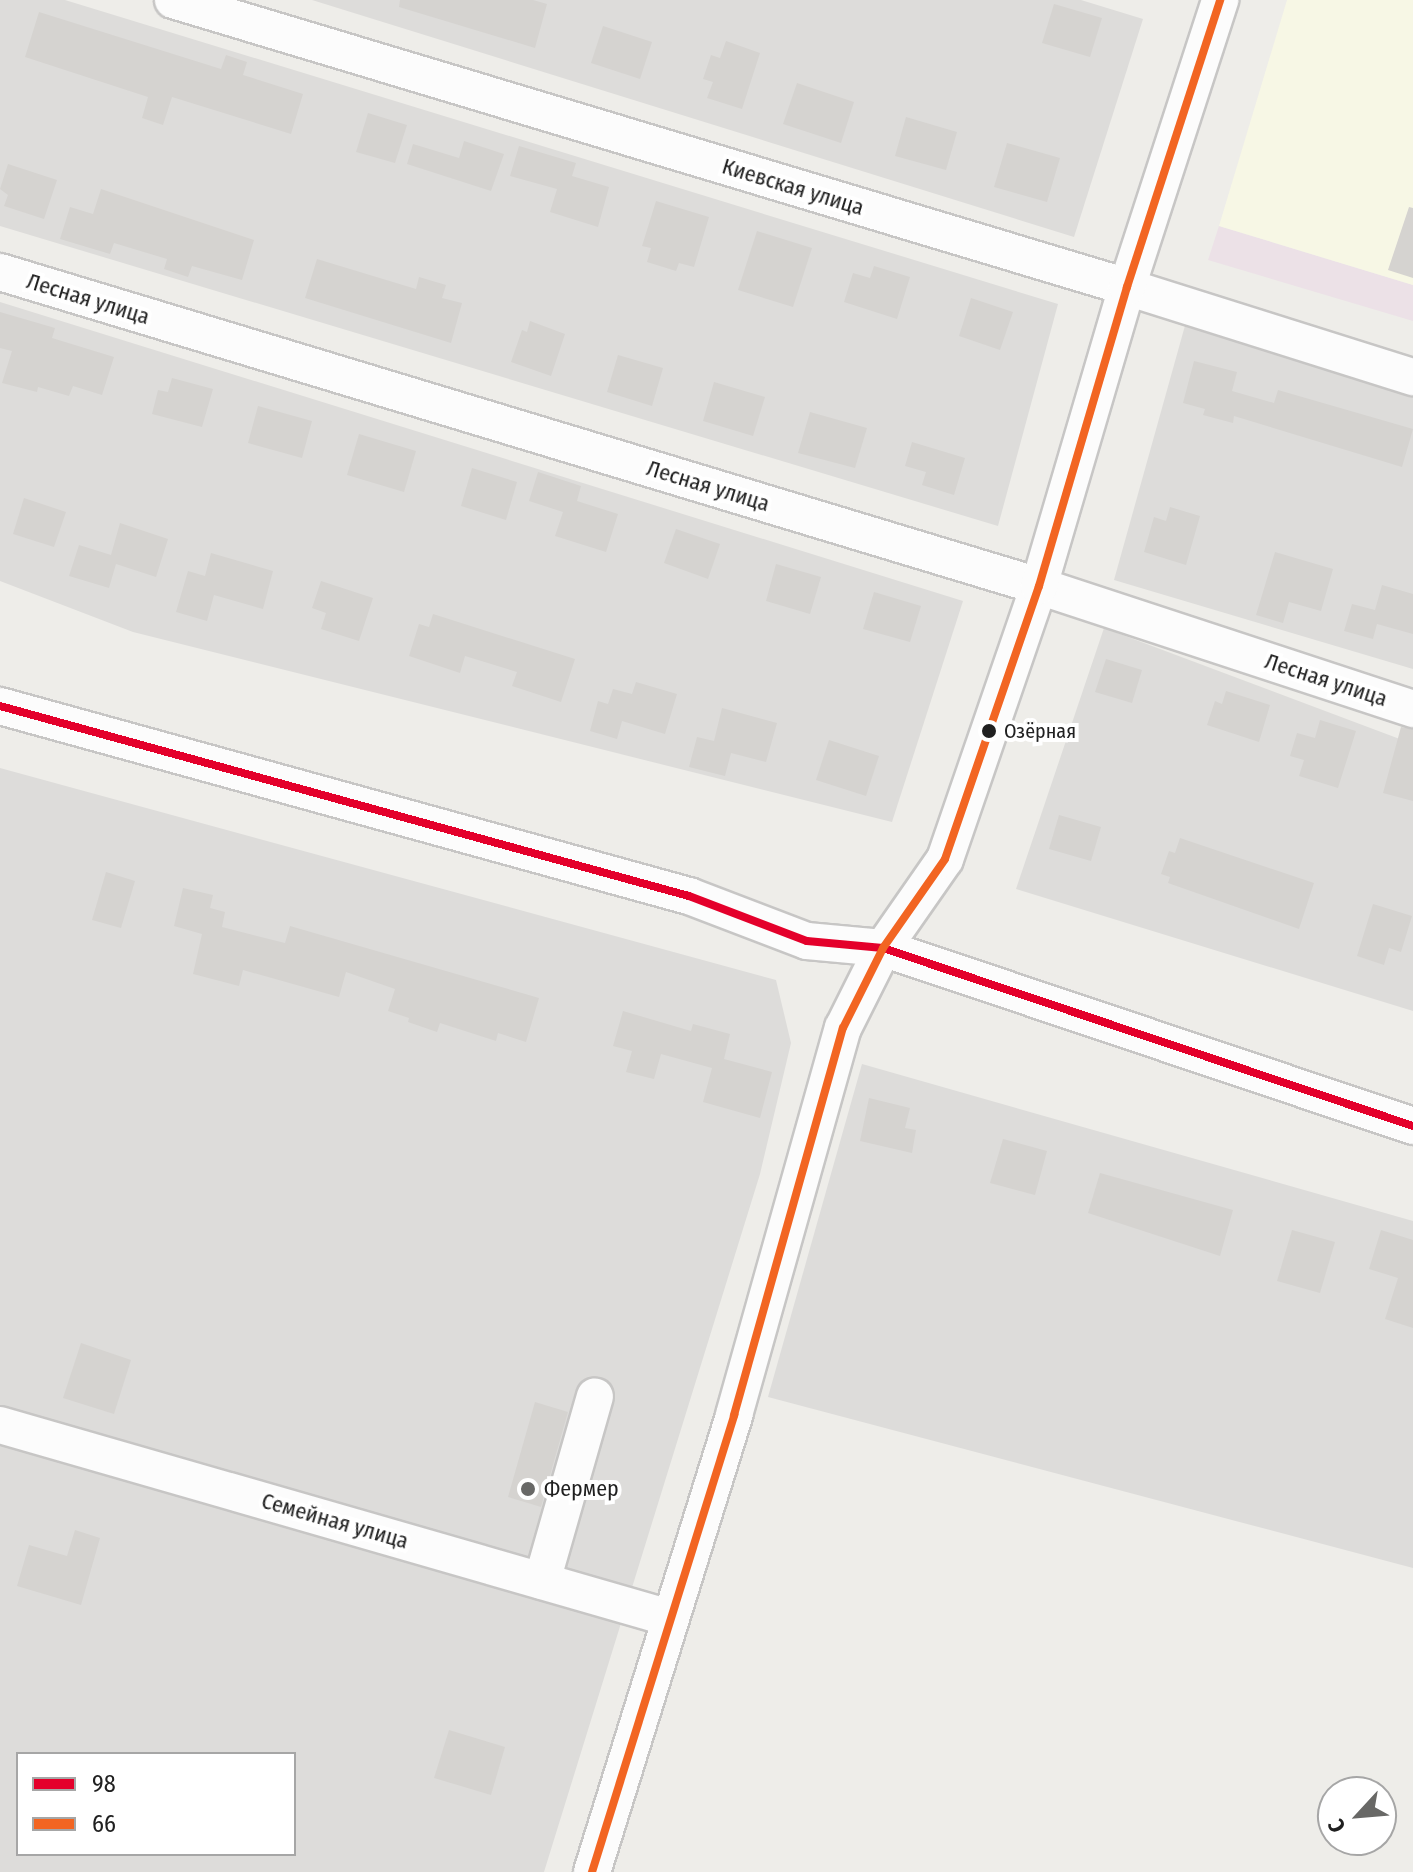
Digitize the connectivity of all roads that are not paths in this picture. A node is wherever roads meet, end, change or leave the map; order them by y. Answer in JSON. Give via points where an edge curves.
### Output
{"nodes":[{"id":1,"x":173,"y":0,"type":"edge"},
{"id":2,"x":1220,"y":0,"type":"edge"},
{"id":3,"x":0,"y":272,"type":"edge"},
{"id":4,"x":1127,"y":287,"type":"junction"},
{"id":5,"x":1413,"y":377,"type":"edge"},
{"id":6,"x":1039,"y":586,"type":"junction"},
{"id":7,"x":0,"y":706,"type":"edge"},
{"id":8,"x":1413,"y":709,"type":"edge"},
{"id":9,"x":883,"y":948,"type":"junction"},
{"id":10,"x":1413,"y":1126,"type":"edge"},
{"id":11,"x":595,"y":1396,"type":"dead end"},
{"id":12,"x":0,"y":1425,"type":"edge"},
{"id":13,"x":542,"y":1581,"type":"junction"},
{"id":14,"x":670,"y":1618,"type":"junction"},
{"id":15,"x":592,"y":1872,"type":"edge"}],
"edges":[{"from":1,"to":4,"type":"street","name":"Киевская улица"},
{"from":2,"to":4,"type":"street"},
{"from":3,"to":6,"type":"street","name":"Лесная улица"},
{"from":4,"to":5,"type":"street","name":"Киевская улица"},
{"from":4,"to":6,"type":"street"},
{"from":6,"to":8,"type":"street","name":"Лесная улица"},
{"from":6,"to":9,"type":"street","via":[[945,859]]},
{"from":7,"to":9,"type":"street","via":[[689,896],[807,941]]},
{"from":9,"to":10,"type":"street"},
{"from":9,"to":14,"type":"street","via":[[843,1028],[734,1415]]},
{"from":11,"to":13,"type":"street"},
{"from":12,"to":13,"type":"street","name":"Семейная улица"},
{"from":13,"to":14,"type":"street","name":"Семейная улица"},
{"from":14,"to":15,"type":"street"}]}
